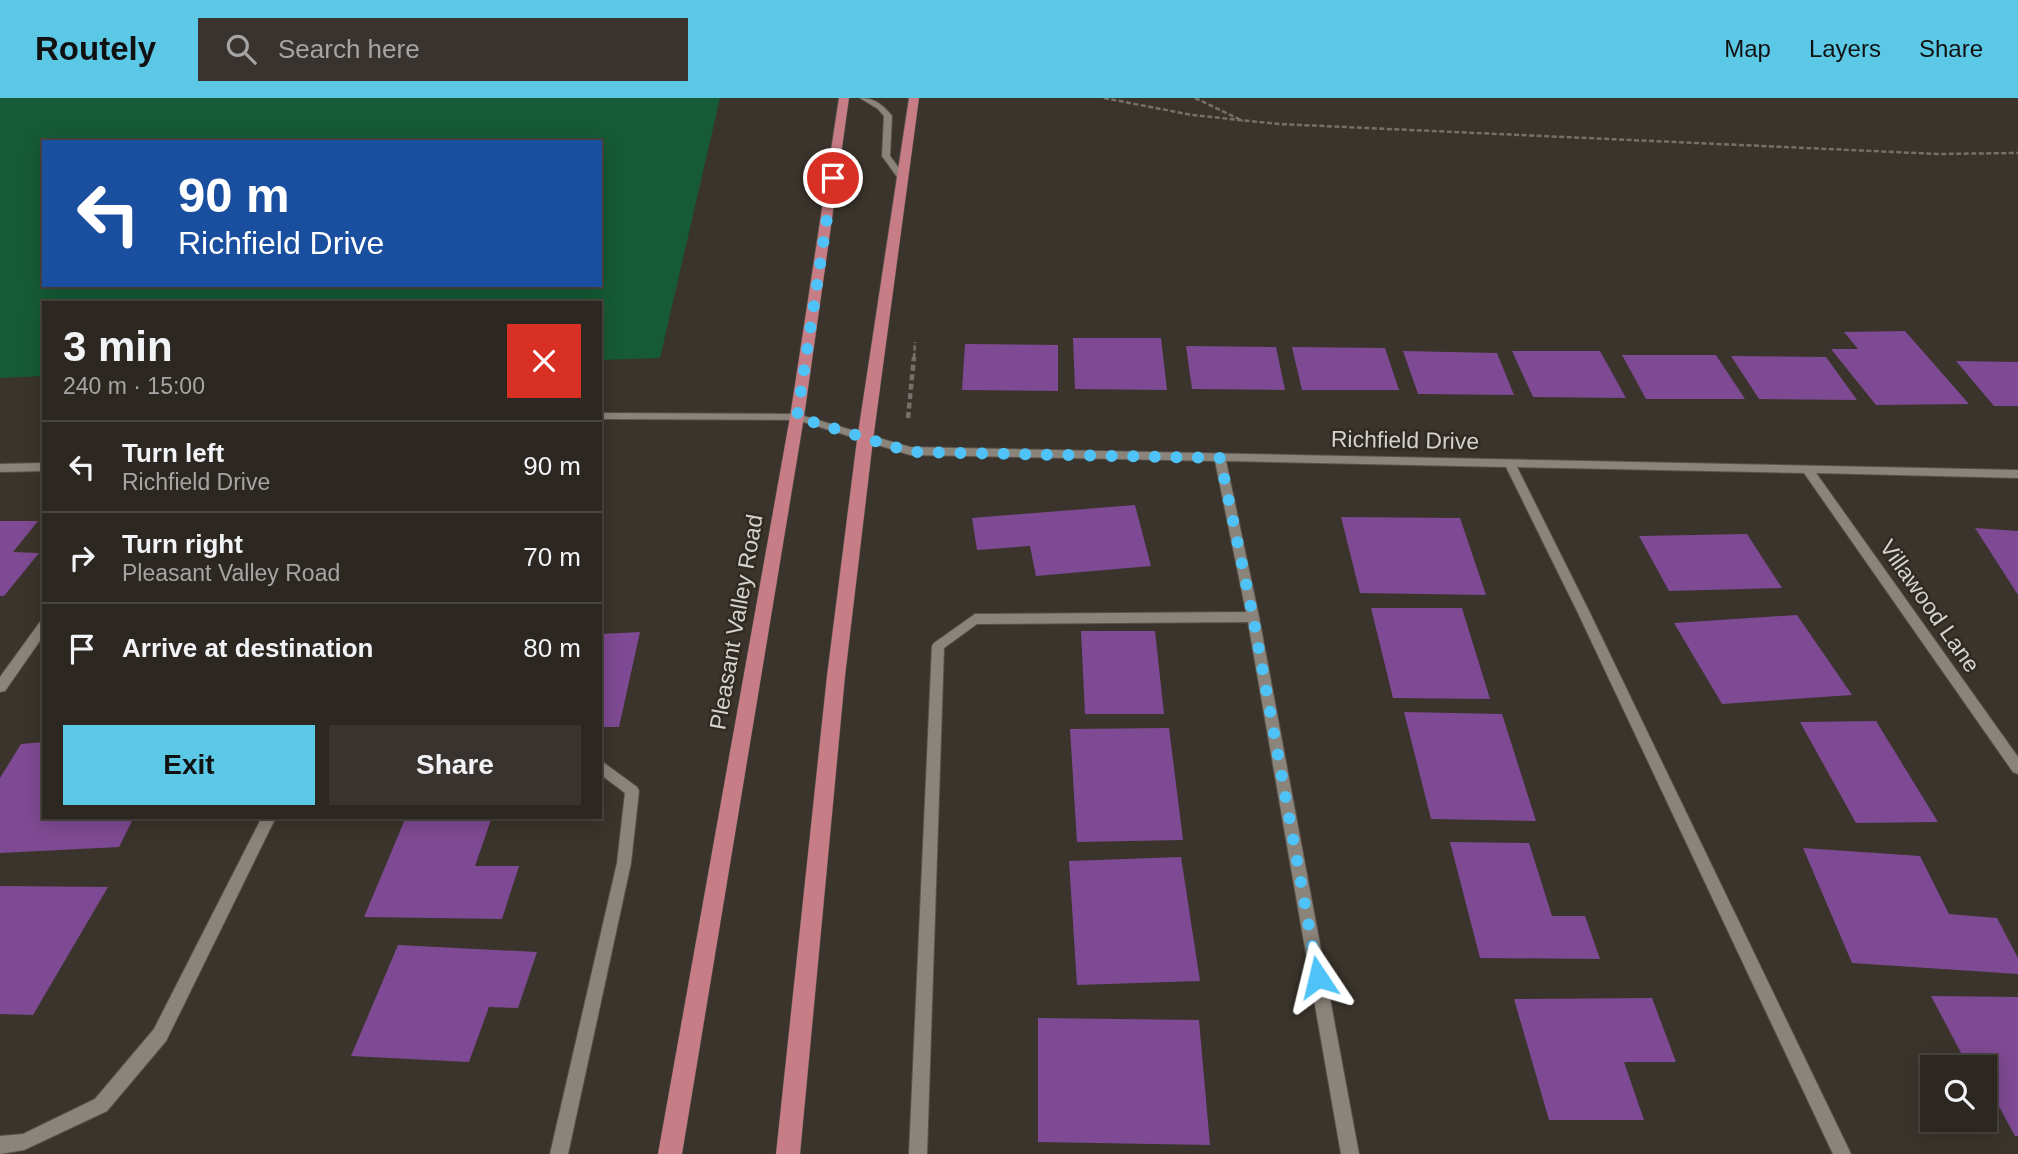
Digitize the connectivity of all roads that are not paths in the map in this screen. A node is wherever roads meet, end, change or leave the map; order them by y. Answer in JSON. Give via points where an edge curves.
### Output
{"nodes":[{"id":1,"x":844,"y":98,"type":"edge"},
{"id":2,"x":864,"y":98,"type":"edge"},
{"id":3,"x":914,"y":98,"type":"edge"},
{"id":4,"x":903,"y":179,"type":"junction"},
{"id":5,"x":602,"y":416,"type":"edge"},
{"id":6,"x":797,"y":417,"type":"junction"},
{"id":7,"x":865,"y":440,"type":"junction"},
{"id":8,"x":1220,"y":458,"type":"junction"},
{"id":9,"x":1509,"y":462,"type":"junction"},
{"id":10,"x":42,"y":467,"type":"edge"},
{"id":11,"x":0,"y":468,"type":"edge"},
{"id":12,"x":1807,"y":469,"type":"junction"},
{"id":13,"x":2018,"y":474,"type":"edge"},
{"id":14,"x":1253,"y":617,"type":"junction"},
{"id":15,"x":42,"y":628,"type":"edge"},
{"id":16,"x":0,"y":687,"type":"edge"},
{"id":17,"x":602,"y":768,"type":"edge"},
{"id":18,"x":2018,"y":768,"type":"edge"},
{"id":19,"x":268,"y":819,"type":"edge"},
{"id":20,"x":0,"y":1145,"type":"edge"},
{"id":21,"x":559,"y":1154,"type":"edge"},
{"id":22,"x":670,"y":1154,"type":"edge"},
{"id":23,"x":788,"y":1154,"type":"edge"},
{"id":24,"x":918,"y":1154,"type":"edge"},
{"id":25,"x":1350,"y":1154,"type":"edge"},
{"id":26,"x":1842,"y":1154,"type":"edge"}],
"edges":[{"from":1,"to":6,"type":"main road","name":"Pleasant Valley Road"},
{"from":2,"to":4,"type":"street","via":[[888,116],[886,156]]},
{"from":3,"to":4,"type":"main road"},
{"from":4,"to":7,"type":"main road"},
{"from":5,"to":6,"type":"street","name":"Richfield Drive"},
{"from":6,"to":7,"type":"street","name":"Richfield Drive"},
{"from":6,"to":22,"type":"main road","name":"Pleasant Valley Road"},
{"from":7,"to":8,"type":"street","name":"Richfield Drive","via":[[911,452]]},
{"from":7,"to":23,"type":"main road","via":[[836,676]]},
{"from":8,"to":9,"type":"street","name":"Richfield Drive"},
{"from":8,"to":14,"type":"street"},
{"from":9,"to":12,"type":"street","name":"Richfield Drive"},
{"from":9,"to":26,"type":"street"},
{"from":10,"to":11,"type":"street"},
{"from":12,"to":13,"type":"street","name":"Richfield Drive"},
{"from":12,"to":18,"type":"street","name":"Villawood Lane"},
{"from":14,"to":24,"type":"street","via":[[975,619],[938,646]]},
{"from":14,"to":25,"type":"street"},
{"from":15,"to":16,"type":"street"},
{"from":17,"to":21,"type":"street","via":[[632,791],[624,863]]},
{"from":19,"to":20,"type":"street","via":[[160,1035],[101,1105],[24,1142]]}]}
